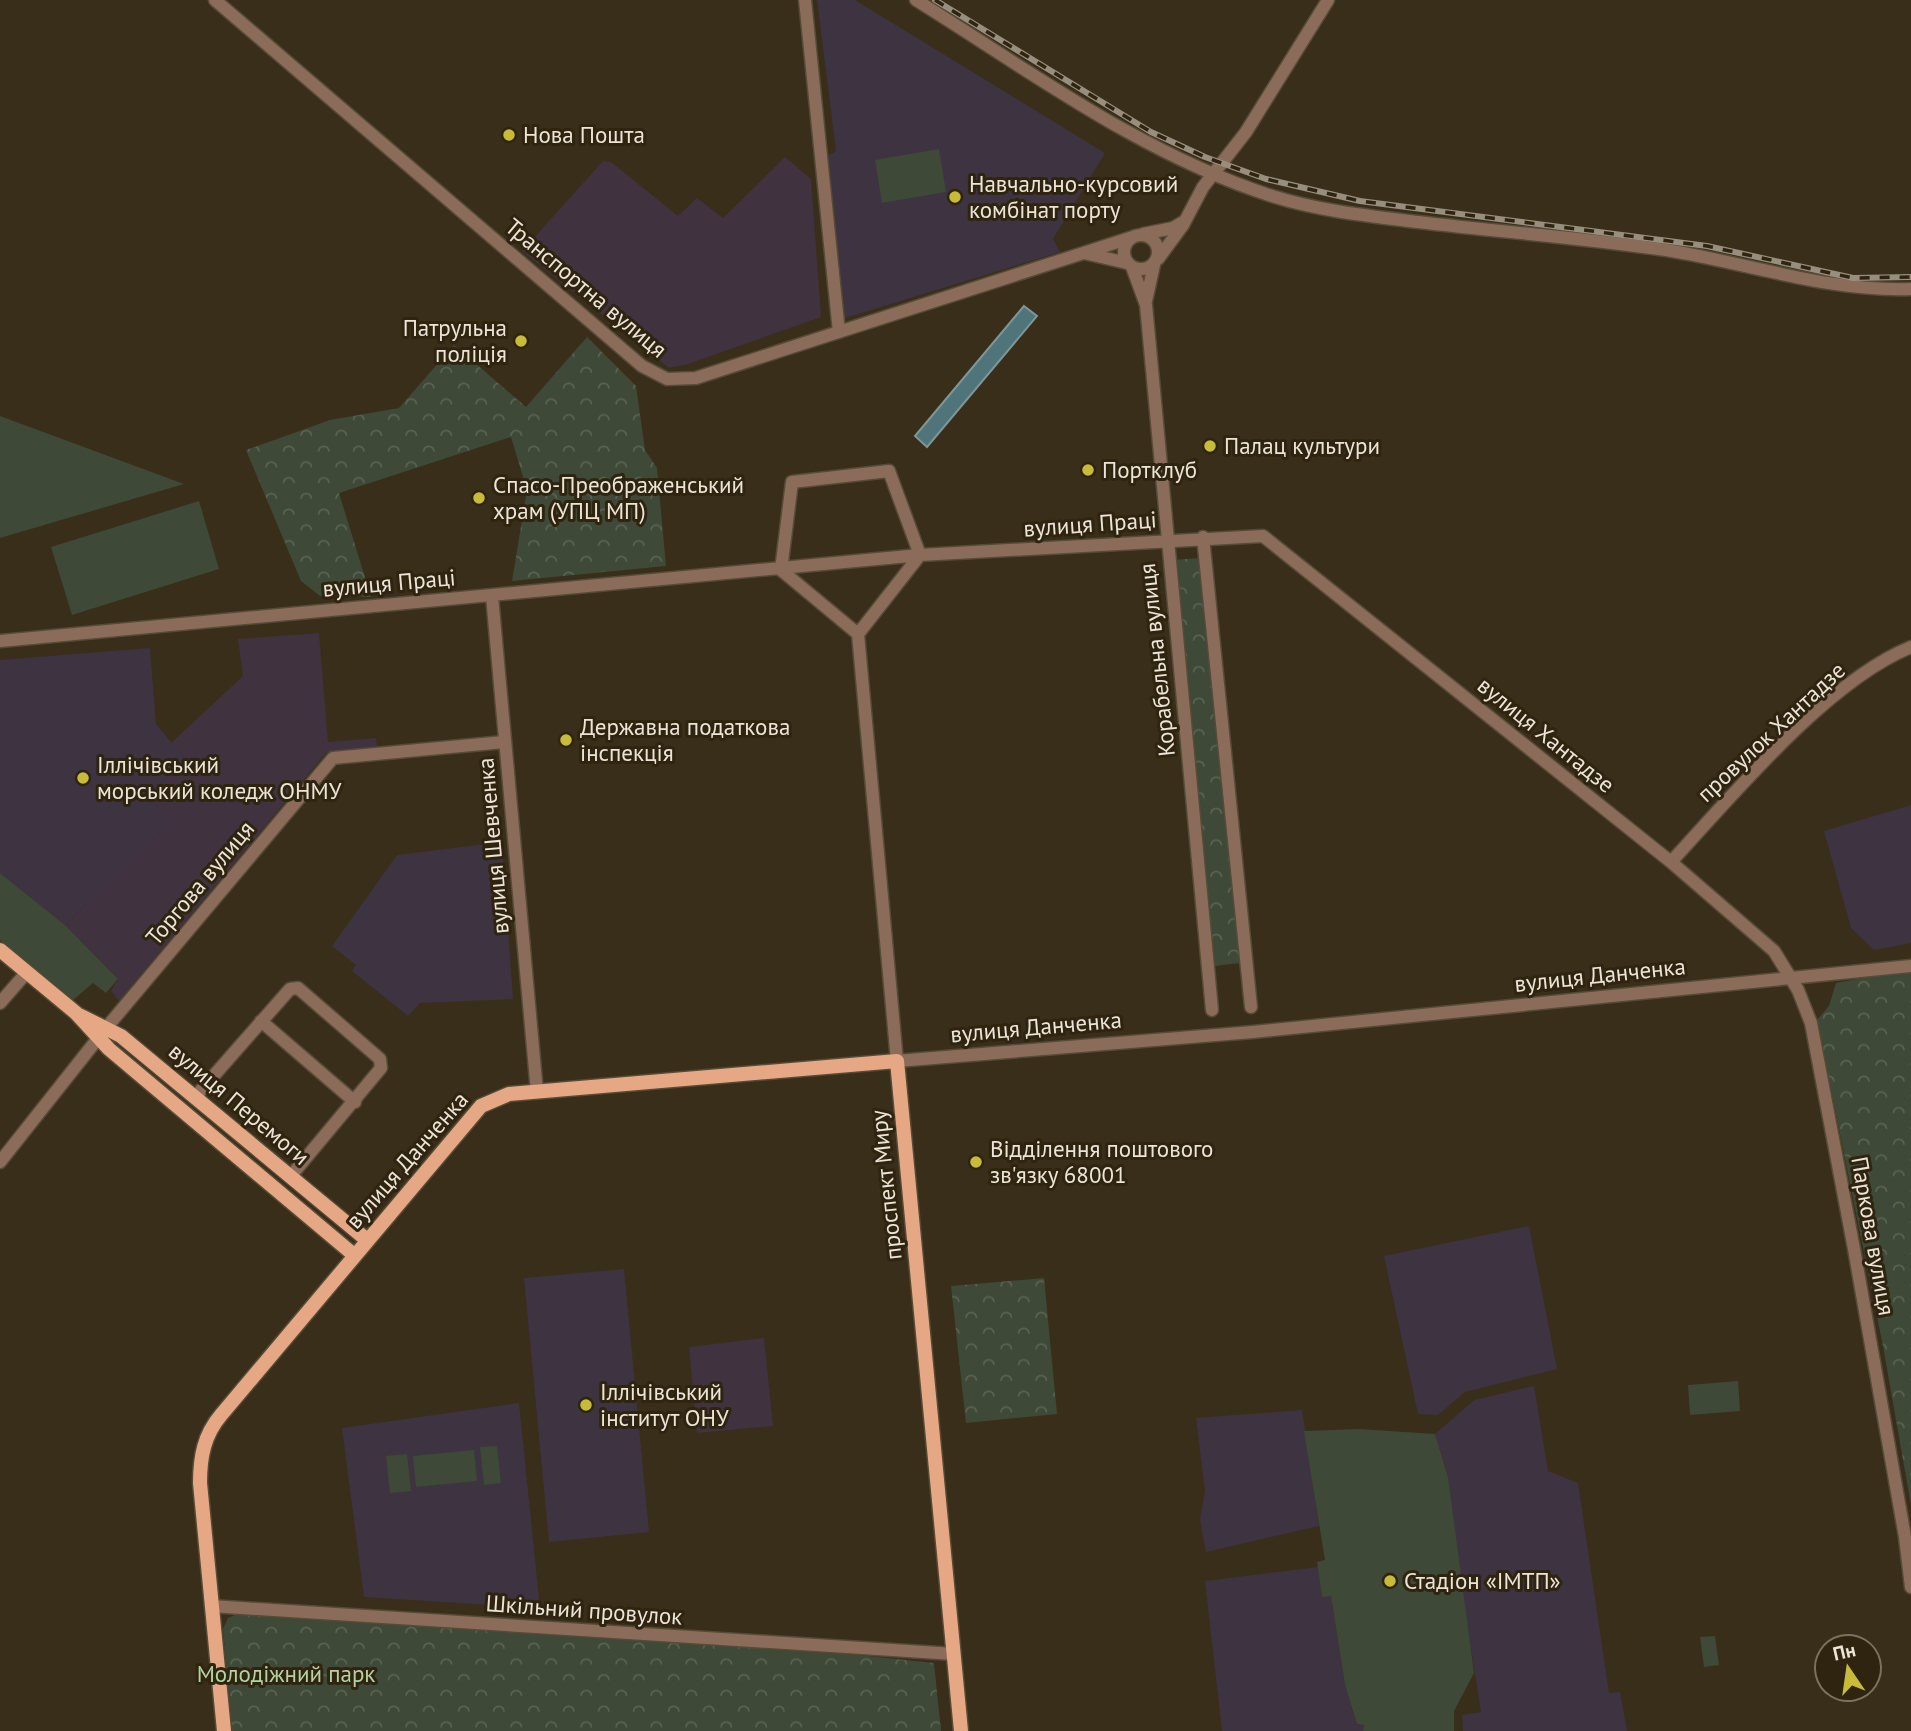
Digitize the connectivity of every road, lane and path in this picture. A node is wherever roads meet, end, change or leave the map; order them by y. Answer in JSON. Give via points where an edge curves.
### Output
{"nodes":[{"id":1,"x":215,"y":0,"type":"edge"},
{"id":2,"x":805,"y":0,"type":"edge"},
{"id":3,"x":916,"y":0,"type":"edge"},
{"id":4,"x":1328,"y":0,"type":"edge"},
{"id":5,"x":1214,"y":173,"type":"junction"},
{"id":6,"x":1187,"y":218,"type":"junction"},
{"id":7,"x":1136,"y":236,"type":"junction"},
{"id":8,"x":1080,"y":253,"type":"junction"},
{"id":9,"x":1156,"y":262,"type":"junction"},
{"id":10,"x":1130,"y":265,"type":"junction"},
{"id":11,"x":1911,"y":289,"type":"edge"},
{"id":12,"x":1146,"y":305,"type":"junction"},
{"id":13,"x":839,"y":332,"type":"junction"},
{"id":14,"x":1263,"y":536,"type":"joint"},
{"id":15,"x":1203,"y":537,"type":"junction"},
{"id":16,"x":1166,"y":540,"type":"junction"},
{"id":17,"x":920,"y":555,"type":"junction"},
{"id":18,"x":781,"y":570,"type":"junction"},
{"id":19,"x":492,"y":596,"type":"junction"},
{"id":20,"x":858,"y":634,"type":"junction"},
{"id":21,"x":0,"y":640,"type":"edge"},
{"id":22,"x":1911,"y":647,"type":"edge"},
{"id":23,"x":504,"y":742,"type":"junction"},
{"id":24,"x":1671,"y":862,"type":"junction"},
{"id":25,"x":0,"y":950,"type":"edge"},
{"id":26,"x":1911,"y":966,"type":"edge"},
{"id":27,"x":27,"y":972,"type":"junction"},
{"id":28,"x":1792,"y":979,"type":"junction"},
{"id":29,"x":0,"y":1003,"type":"edge"},
{"id":30,"x":1251,"y":1007,"type":"dead end"},
{"id":31,"x":1212,"y":1010,"type":"dead end"},
{"id":32,"x":261,"y":1021,"type":"junction"},
{"id":33,"x":103,"y":1033,"type":"junction"},
{"id":34,"x":897,"y":1061,"type":"junction"},
{"id":35,"x":537,"y":1092,"type":"junction"},
{"id":36,"x":195,"y":1097,"type":"junction"},
{"id":37,"x":355,"y":1102,"type":"junction"},
{"id":38,"x":0,"y":1162,"type":"edge"},
{"id":39,"x":290,"y":1177,"type":"junction"},
{"id":40,"x":367,"y":1240,"type":"junction"},
{"id":41,"x":354,"y":1255,"type":"junction"},
{"id":42,"x":1911,"y":1587,"type":"edge"},
{"id":43,"x":211,"y":1606,"type":"junction"},
{"id":44,"x":954,"y":1654,"type":"junction"},
{"id":45,"x":224,"y":1731,"type":"edge"},
{"id":46,"x":961,"y":1731,"type":"edge"}],
"edges":[{"from":1,"to":13,"type":"street","name":"Транспортна вулиця","via":[[654,374],[667,379],[696,378]]},
{"from":2,"to":13,"type":"street"},
{"from":3,"to":5,"type":"street","via":[[1134,136]]},
{"from":4,"to":5,"type":"street","via":[[1246,132]]},
{"from":5,"to":6,"type":"street"},
{"from":5,"to":11,"type":"street","via":[[1318,207],[1666,250],[1841,288]]},
{"from":6,"to":7,"type":"street","name":"Транспортна вулиця","via":[[1173,228]]},
{"from":6,"to":9,"type":"street"},
{"from":7,"to":8,"type":"street","name":"Транспортна вулиця"},
{"from":7,"to":9,"type":"street","via":[[1155,241]]},
{"from":7,"to":10,"type":"street","via":[[1124,250]]},
{"from":8,"to":10,"type":"street"},
{"from":8,"to":13,"type":"street","name":"Транспортна вулиця"},
{"from":9,"to":10,"type":"street","via":[[1144,270]]},
{"from":9,"to":12,"type":"street"},
{"from":10,"to":12,"type":"street"},
{"from":12,"to":16,"type":"street","name":"Корабельна вулиця"},
{"from":14,"to":15,"type":"street","name":"вулиця Праці"},
{"from":14,"to":24,"type":"street","name":"вулиця Хантадзе"},
{"from":15,"to":16,"type":"street","name":"вулиця Праці"},
{"from":15,"to":30,"type":"street"},
{"from":16,"to":17,"type":"street","name":"вулиця Праці"},
{"from":16,"to":31,"type":"street","name":"Корабельна вулиця"},
{"from":17,"to":18,"type":"street","name":"вулиця Праці"},
{"from":17,"to":18,"type":"street","via":[[889,471],[792,482]]},
{"from":17,"to":20,"type":"street"},
{"from":18,"to":19,"type":"street","name":"вулиця Праці"},
{"from":18,"to":20,"type":"street"},
{"from":19,"to":21,"type":"street","name":"вулиця Праці"},
{"from":19,"to":23,"type":"street","name":"вулиця Шевченка"},
{"from":20,"to":34,"type":"street","name":"проспект Миру"},
{"from":22,"to":24,"type":"street","name":"провулок Хантадзе","via":[[1879,663],[1816,713]]},
{"from":23,"to":33,"type":"street","name":"Торгова вулиця","via":[[333,758]]},
{"from":23,"to":35,"type":"street","name":"вулиця Шевченка"},
{"from":24,"to":28,"type":"street","name":"вулиця Хантадзе","via":[[1774,951]]},
{"from":25,"to":27,"type":"main road","name":"вулиця Перемоги"},
{"from":26,"to":28,"type":"street","name":"вулиця Данченка"},
{"from":27,"to":29,"type":"street"},
{"from":27,"to":33,"type":"main road","name":"вулиця Перемоги"},
{"from":28,"to":34,"type":"street","name":"вулиця Данченка","via":[[1253,1032]]},
{"from":28,"to":42,"type":"street","name":"Паркова вулиця","via":[[1811,1023]]},
{"from":32,"to":36,"type":"street"},
{"from":32,"to":37,"type":"street"},
{"from":32,"to":37,"type":"street","via":[[293,987],[380,1059],[381,1068]]},
{"from":33,"to":36,"type":"main road","name":"вулиця Перемоги"},
{"from":33,"to":38,"type":"street","name":"Торгова вулиця"},
{"from":33,"to":41,"type":"main road","name":"вулиця Перемоги"},
{"from":34,"to":35,"type":"main road","name":"вулиця Данченка"},
{"from":34,"to":44,"type":"main road","name":"проспект Миру"},
{"from":35,"to":40,"type":"main road","name":"вулиця Данченка","via":[[509,1094],[481,1106]]},
{"from":36,"to":39,"type":"main road","name":"вулиця Перемоги"},
{"from":37,"to":39,"type":"street"},
{"from":39,"to":40,"type":"main road","name":"вулиця Перемоги"},
{"from":40,"to":41,"type":"main road","name":"вулиця Данченка"},
{"from":41,"to":43,"type":"main road","name":"вулиця Данченка","via":[[212,1426],[205,1442],[200,1483]]},
{"from":43,"to":44,"type":"street","name":"Шкільний провулок"},
{"from":43,"to":45,"type":"main road","name":"вулиця Данченка"},
{"from":44,"to":46,"type":"main road","name":"проспект Миру"}]}
